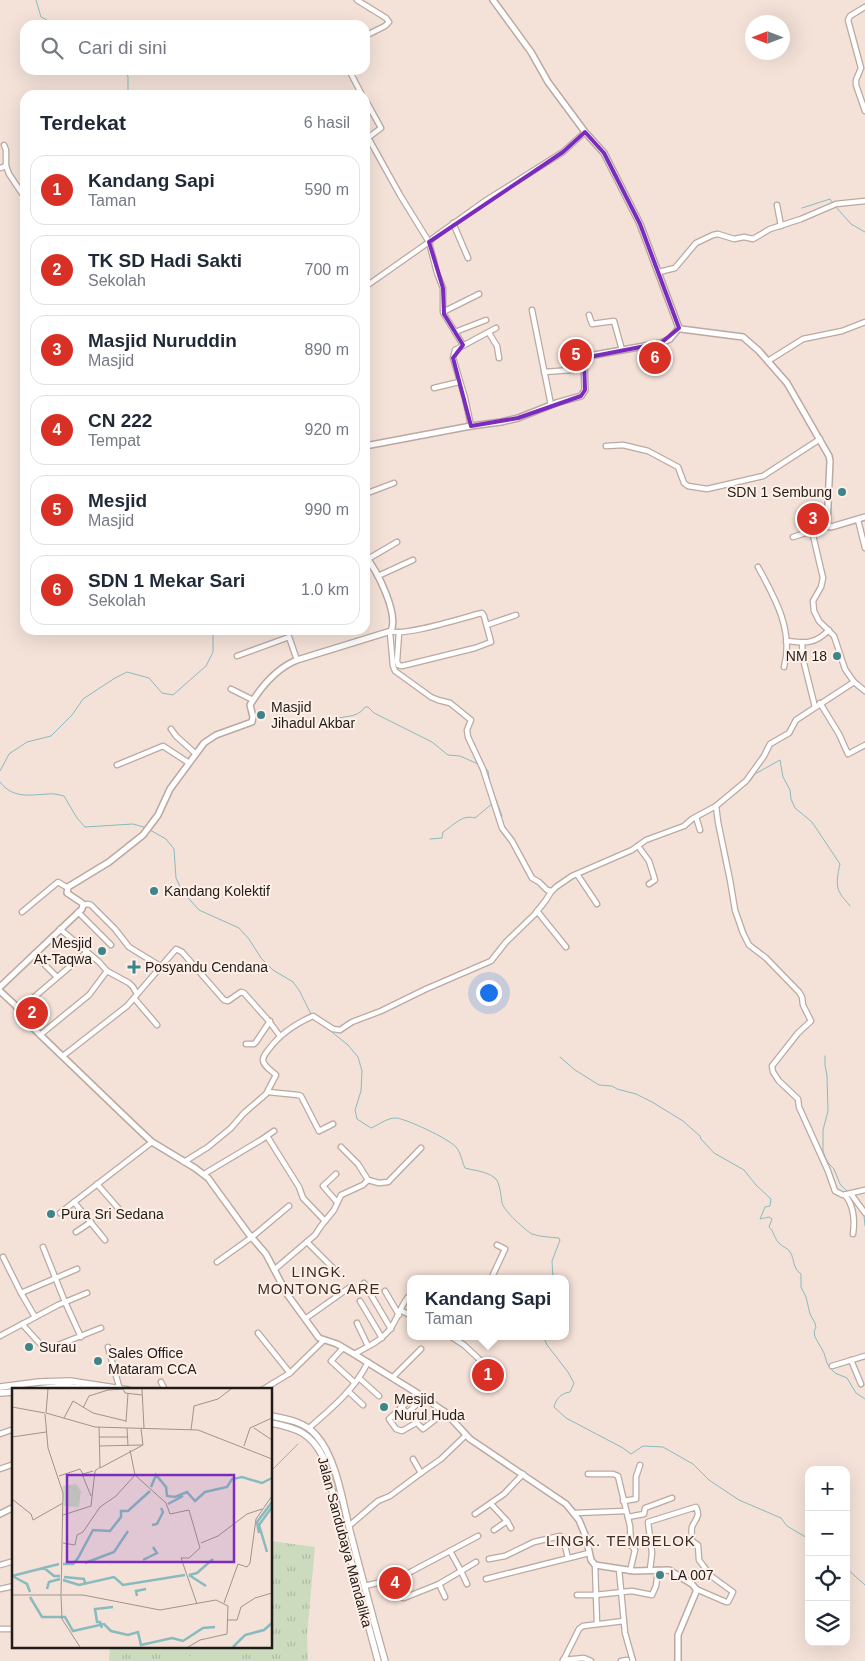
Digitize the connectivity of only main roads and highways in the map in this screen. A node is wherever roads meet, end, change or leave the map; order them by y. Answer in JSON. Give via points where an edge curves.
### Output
{"nodes":[{"id":1,"x":0,"y":1387,"type":"edge"},
{"id":2,"x":47,"y":1388,"type":"edge"},
{"id":3,"x":80,"y":1388,"type":"edge"},
{"id":4,"x":114,"y":1388,"type":"edge"},
{"id":5,"x":272,"y":1416,"type":"edge"},
{"id":6,"x":272,"y":1423,"type":"edge"},
{"id":7,"x":348,"y":1536,"type":"junction"},
{"id":8,"x":371,"y":1611,"type":"junction"},
{"id":9,"x":365,"y":1613,"type":"junction"},
{"id":10,"x":378,"y":1661,"type":"edge"},
{"id":11,"x":385,"y":1661,"type":"edge"}],
"edges":[{"from":1,"to":4,"type":"main road","via":[[70,1381]]},
{"from":2,"to":3,"type":"main road"},
{"from":5,"to":7,"type":"main road","via":[[309,1428],[322,1442],[329,1455],[349,1526]]},
{"from":6,"to":7,"type":"main road","name":"Jalan Sandubaya Mandalika","via":[[299,1430],[318,1447]]},
{"from":7,"to":8,"type":"main road"},
{"from":7,"to":9,"type":"main road","name":"Jalan Sandubaya Mandalika"},
{"from":8,"to":9,"type":"main road"},
{"from":8,"to":11,"type":"main road"},
{"from":9,"to":10,"type":"main road","name":"Jalan Sandubaya Mandalika"}]}
